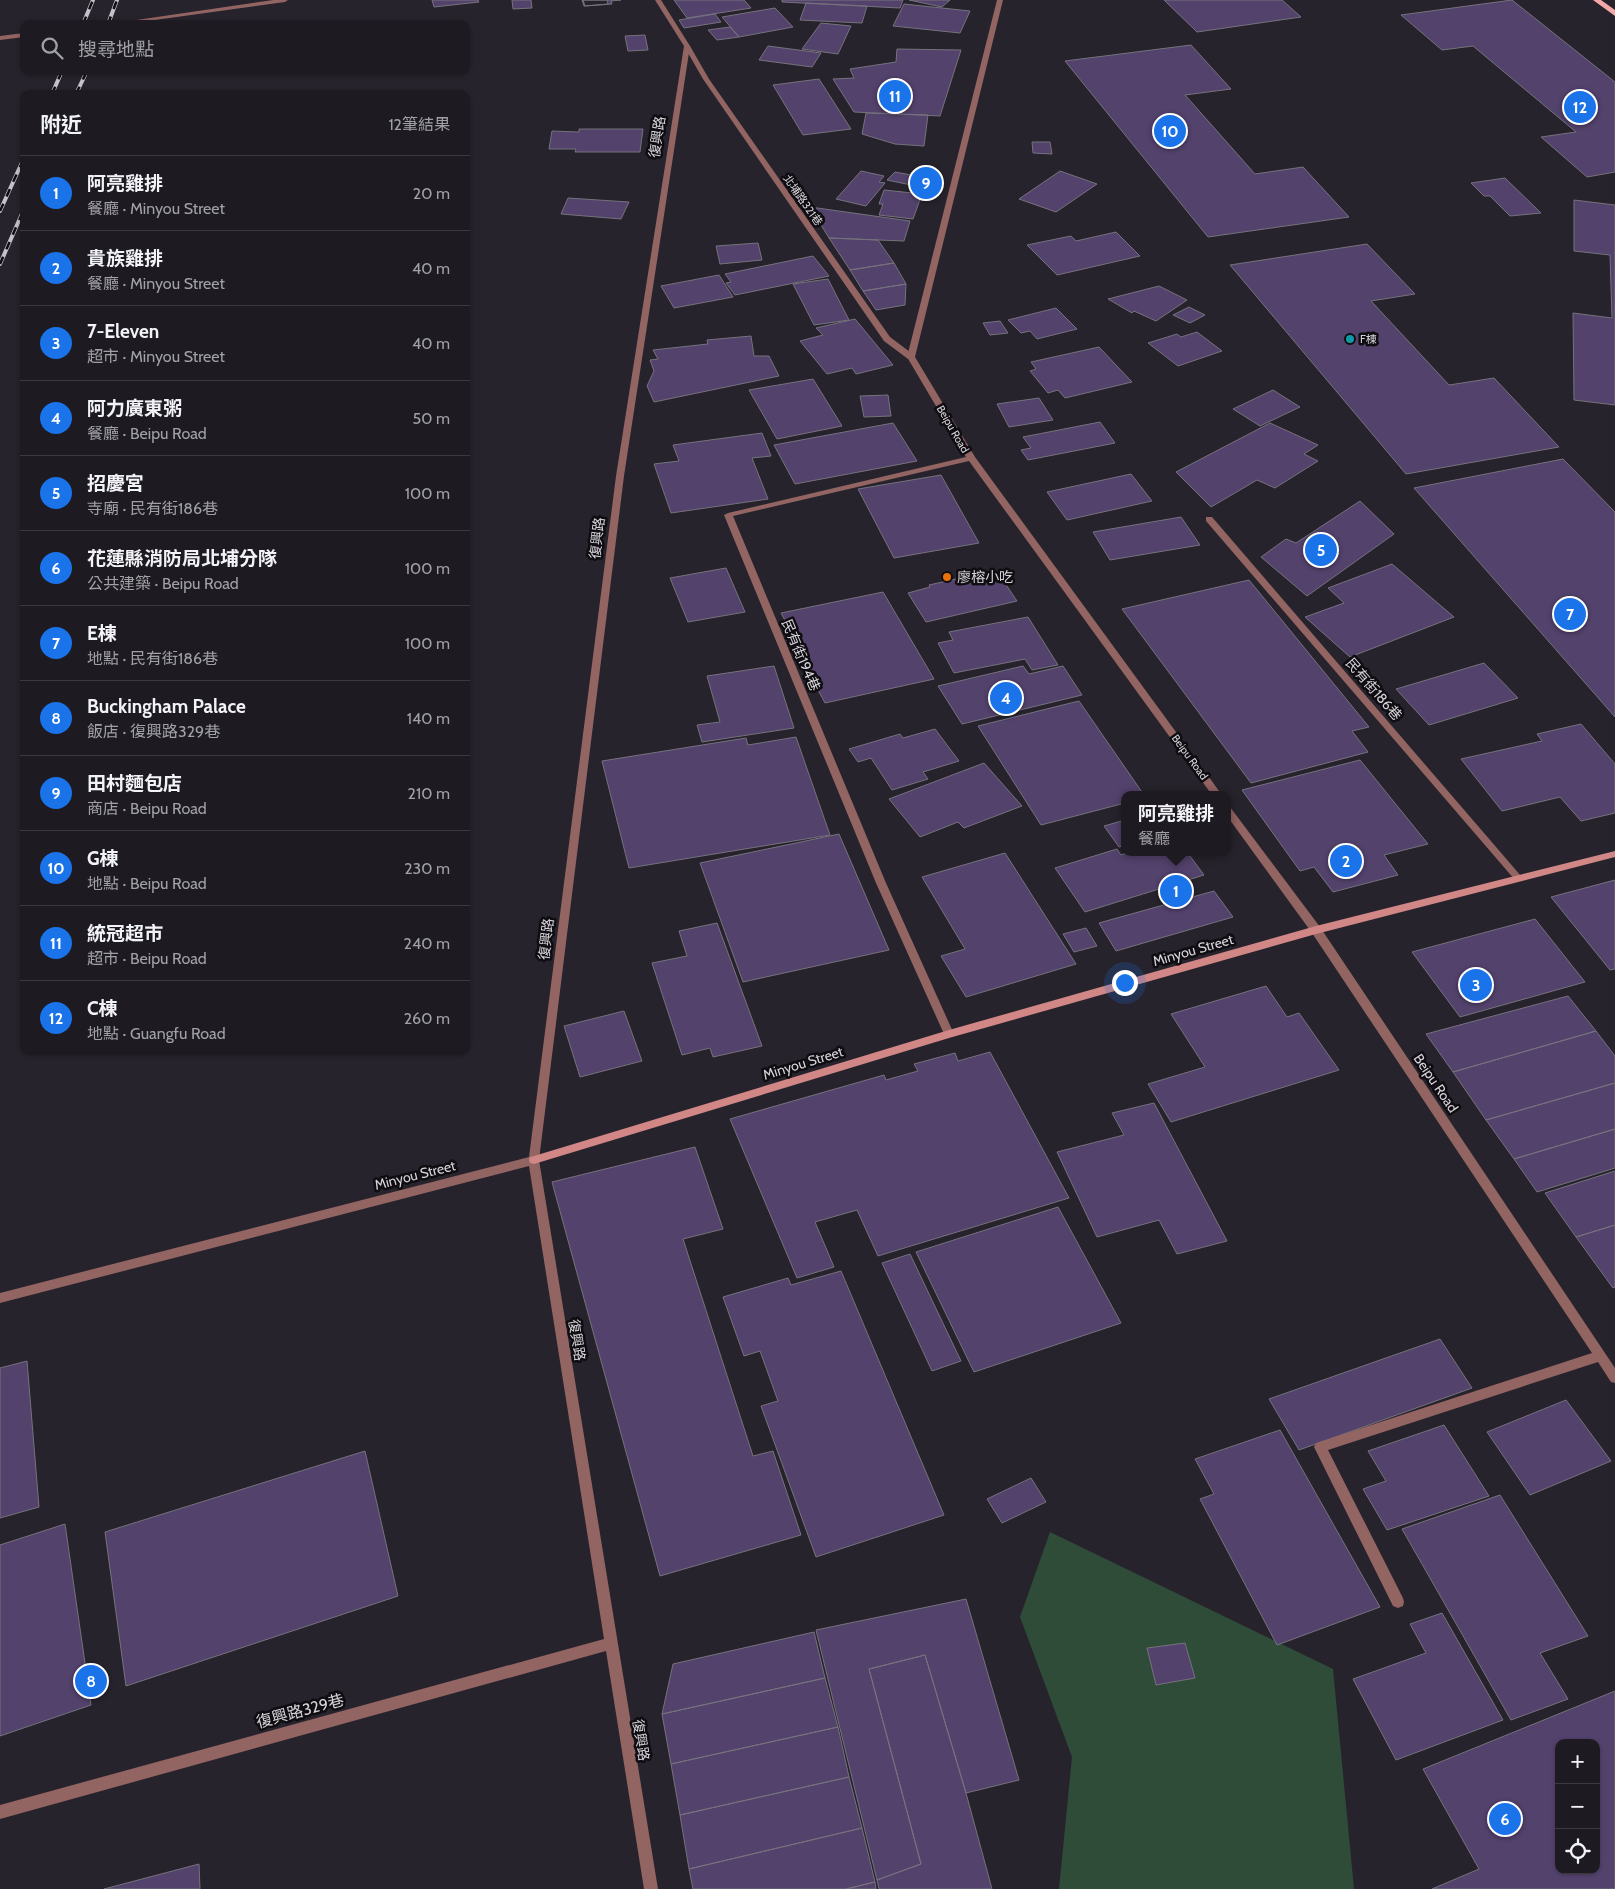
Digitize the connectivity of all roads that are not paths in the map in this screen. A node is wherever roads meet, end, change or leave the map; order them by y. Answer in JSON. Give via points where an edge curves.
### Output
{"nodes":[{"id":1,"x":285,"y":0,"type":"edge"},
{"id":2,"x":658,"y":0,"type":"edge"},
{"id":3,"x":1000,"y":0,"type":"edge"},
{"id":4,"x":1597,"y":0,"type":"edge"},
{"id":5,"x":1615,"y":14,"type":"edge"},
{"id":6,"x":141,"y":20,"type":"edge"},
{"id":7,"x":20,"y":36,"type":"edge"},
{"id":8,"x":0,"y":38,"type":"edge"},
{"id":9,"x":687,"y":46,"type":"junction"},
{"id":10,"x":911,"y":357,"type":"junction"},
{"id":11,"x":971,"y":458,"type":"junction"},
{"id":12,"x":1209,"y":519,"type":"dead end"},
{"id":13,"x":1214,"y":791,"type":"edge"},
{"id":14,"x":1231,"y":814,"type":"edge"},
{"id":15,"x":1615,"y":854,"type":"edge"},
{"id":16,"x":1518,"y":878,"type":"junction"},
{"id":17,"x":1316,"y":930,"type":"junction"},
{"id":18,"x":949,"y":1034,"type":"junction"},
{"id":19,"x":534,"y":1160,"type":"junction"},
{"id":20,"x":0,"y":1298,"type":"edge"},
{"id":21,"x":1600,"y":1356,"type":"junction"},
{"id":22,"x":1615,"y":1378,"type":"edge"},
{"id":23,"x":1398,"y":1602,"type":"dead end"},
{"id":24,"x":610,"y":1644,"type":"junction"},
{"id":25,"x":0,"y":1812,"type":"edge"},
{"id":26,"x":651,"y":1889,"type":"edge"}],
"edges":[{"from":1,"to":6,"type":"street"},
{"from":2,"to":9,"type":"street"},
{"from":3,"to":10,"type":"street"},
{"from":4,"to":5,"type":"main road"},
{"from":7,"to":8,"type":"street"},
{"from":9,"to":10,"type":"street","name":"北埔路321巷","via":[[706,79],[887,339]]},
{"from":9,"to":19,"type":"street","name":"復興路","via":[[620,476]]},
{"from":10,"to":11,"type":"street","name":"Beipu Road"},
{"from":11,"to":13,"type":"street","name":"Beipu Road"},
{"from":11,"to":18,"type":"street","name":"民有街194巷","via":[[728,515],[881,883]]},
{"from":12,"to":16,"type":"street","name":"民有街186巷"},
{"from":14,"to":17,"type":"street","name":"Beipu Road"},
{"from":15,"to":16,"type":"street","name":"Minyou Street"},
{"from":16,"to":17,"type":"street","name":"Minyou Street"},
{"from":17,"to":18,"type":"street","name":"Minyou Street"},
{"from":17,"to":21,"type":"street","name":"Beipu Road"},
{"from":18,"to":19,"type":"street","name":"Minyou Street"},
{"from":19,"to":20,"type":"street","name":"Minyou Street"},
{"from":19,"to":24,"type":"street","name":"復興路"},
{"from":21,"to":22,"type":"street","name":"Beipu Road"},
{"from":21,"to":23,"type":"street","via":[[1320,1447]]},
{"from":24,"to":25,"type":"street","name":"復興路329巷"},
{"from":24,"to":26,"type":"street","name":"復興路"}]}
